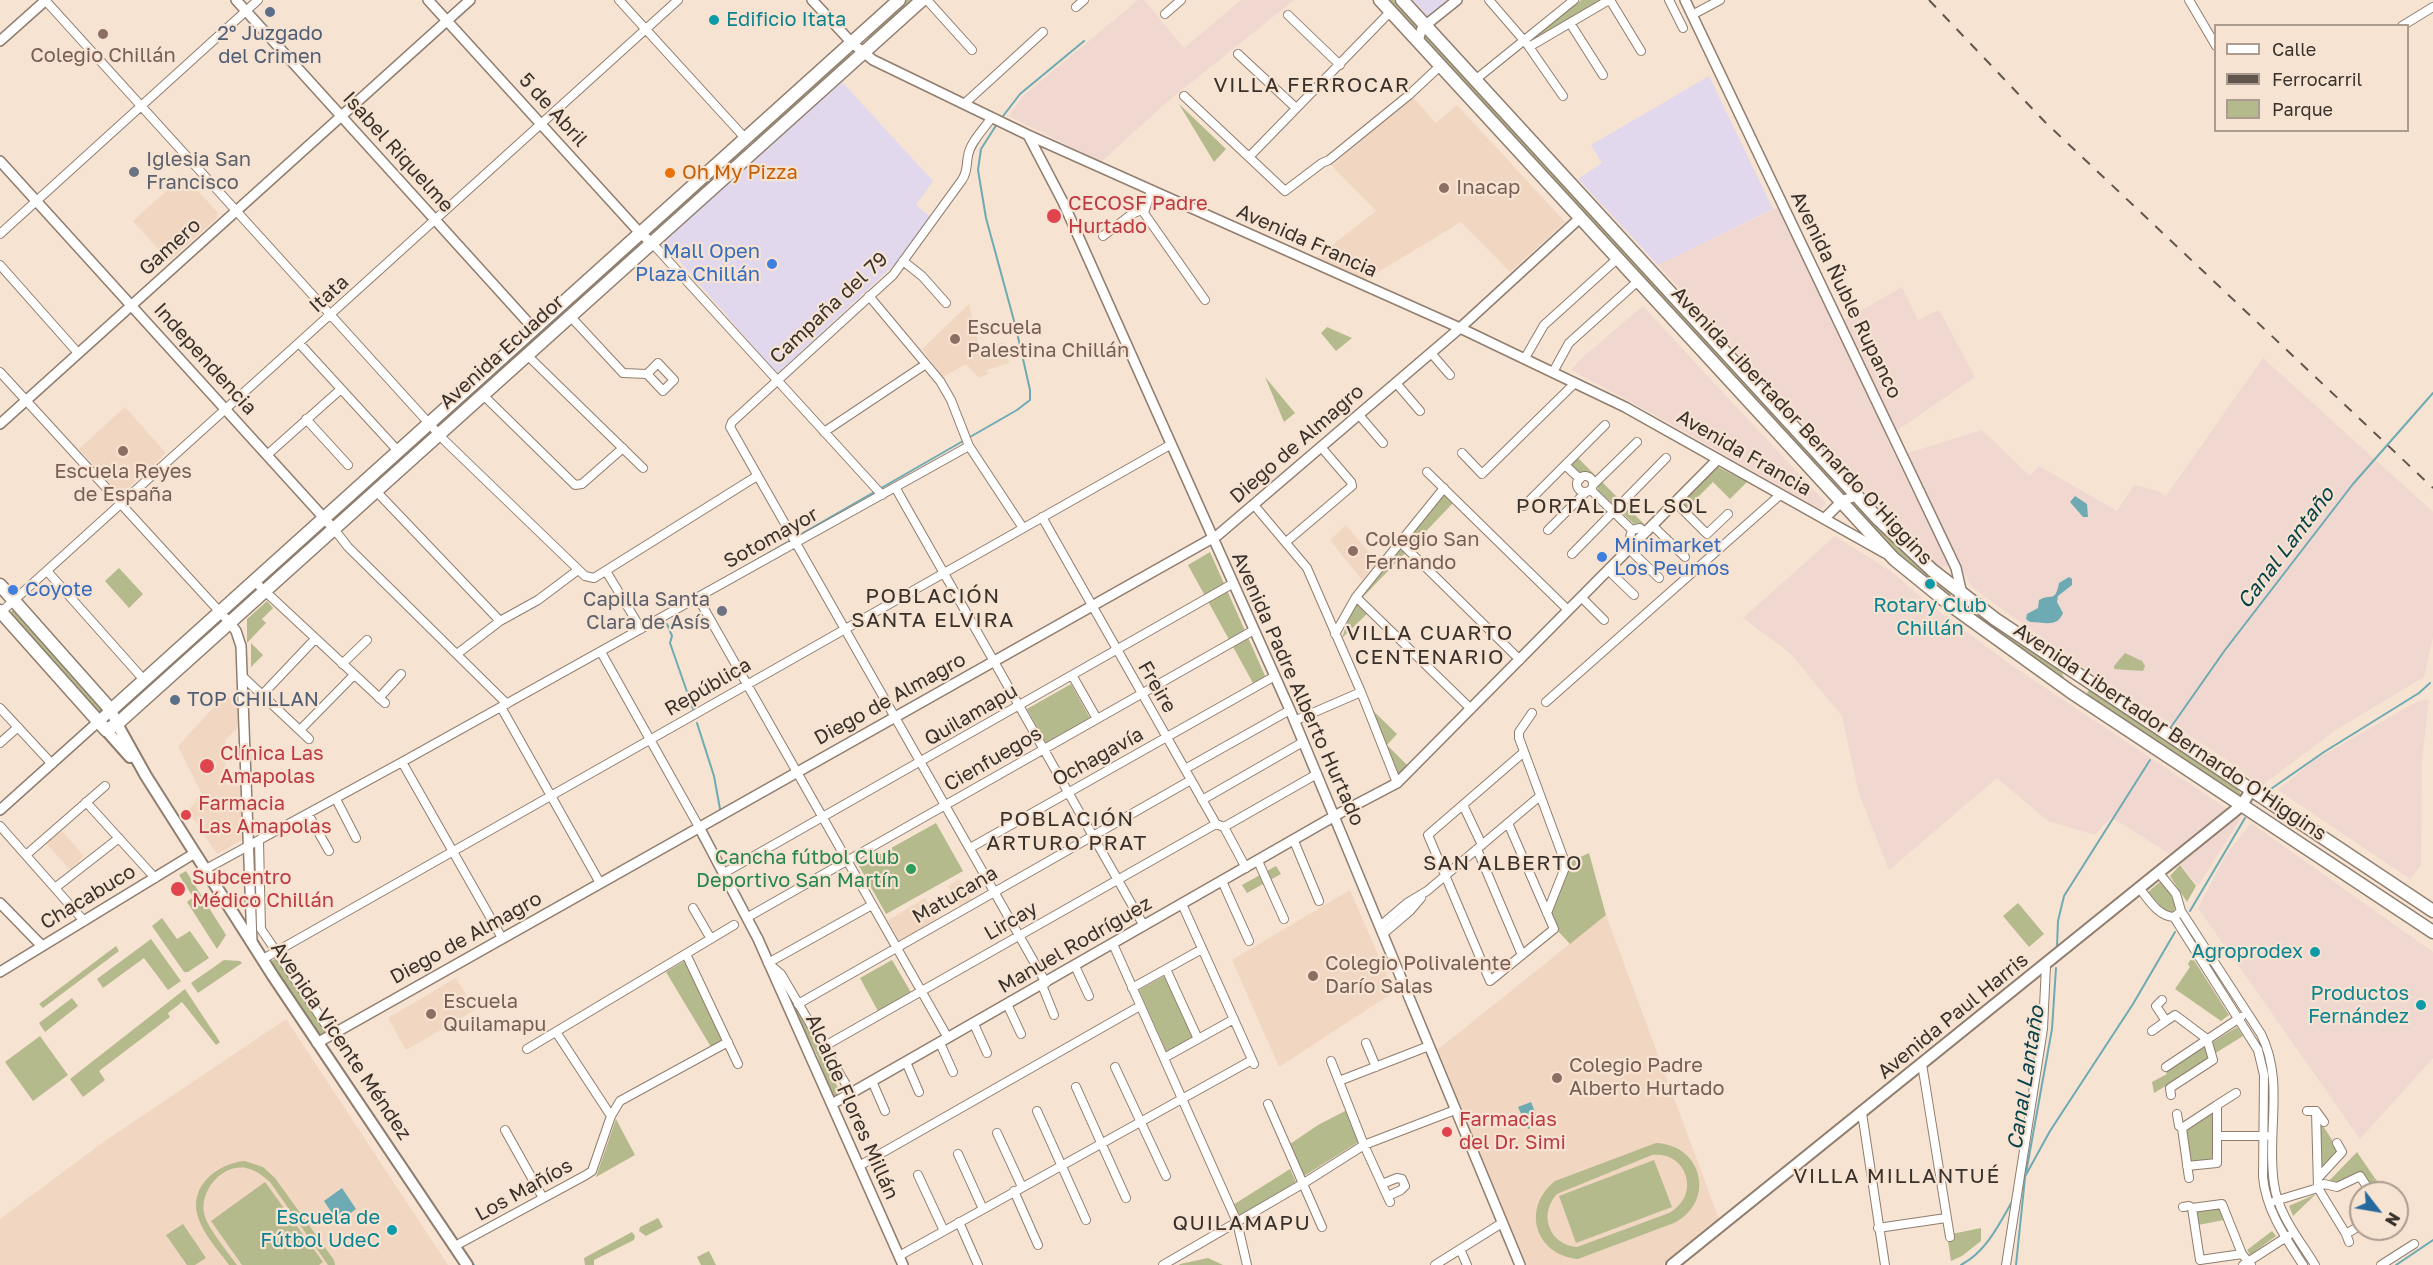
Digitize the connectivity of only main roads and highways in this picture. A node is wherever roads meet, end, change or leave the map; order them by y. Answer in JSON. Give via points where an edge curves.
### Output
{"nodes":[{"id":1,"x":899,"y":0,"type":"edge"},
{"id":2,"x":922,"y":0,"type":"edge"},
{"id":3,"x":1380,"y":0,"type":"edge"},
{"id":4,"x":1402,"y":0,"type":"edge"},
{"id":5,"x":1445,"y":47,"type":"junction"},
{"id":6,"x":1437,"y":62,"type":"junction"},
{"id":7,"x":745,"y":138,"type":"junction"},
{"id":8,"x":744,"y":160,"type":"junction"},
{"id":9,"x":538,"y":325,"type":"junction"},
{"id":10,"x":553,"y":332,"type":"junction"},
{"id":11,"x":1731,"y":359,"type":"junction"},
{"id":12,"x":1718,"y":368,"type":"junction"},
{"id":13,"x":0,"y":585,"type":"edge"},
{"id":14,"x":0,"y":612,"type":"edge"},
{"id":15,"x":2081,"y":677,"type":"junction"},
{"id":16,"x":2071,"y":692,"type":"junction"},
{"id":17,"x":111,"y":710,"type":"junction"},
{"id":18,"x":108,"y":725,"type":"junction"},
{"id":19,"x":2252,"y":790,"type":"junction"},
{"id":20,"x":2242,"y":805,"type":"junction"},
{"id":21,"x":2433,"y":911,"type":"edge"},
{"id":22,"x":2433,"y":932,"type":"edge"},
{"id":23,"x":467,"y":1265,"type":"edge"},
{"id":24,"x":1672,"y":1265,"type":"edge"}],
"edges":[{"from":1,"to":7,"type":"main road","name":"Avenida Ecuador"},
{"from":2,"to":8,"type":"main road","name":"Avenida Ecuador"},
{"from":3,"to":6,"type":"main road","name":"Avenida Libertador Bernardo O'Higgins"},
{"from":4,"to":5,"type":"main road","name":"Avenida Libertador Bernardo O'Higgins"},
{"from":5,"to":6,"type":"main road","via":[[1436,50]]},
{"from":5,"to":11,"type":"main road","name":"Avenida Libertador Bernardo O'Higgins"},
{"from":6,"to":12,"type":"main road","name":"Avenida Libertador Bernardo O'Higgins"},
{"from":7,"to":8,"type":"main road","via":[[748,146]]},
{"from":7,"to":9,"type":"main road","name":"Avenida Ecuador"},
{"from":8,"to":10,"type":"main road","name":"Avenida Ecuador"},
{"from":9,"to":10,"type":"main road","via":[[550,324]]},
{"from":9,"to":17,"type":"main road","name":"Avenida Ecuador"},
{"from":10,"to":18,"type":"main road","name":"Avenida Ecuador","via":[[230,623]]},
{"from":11,"to":12,"type":"main road"},
{"from":11,"to":15,"type":"main road","name":"Avenida Libertador Bernardo O'Higgins","via":[[1896,538],[1962,594]]},
{"from":12,"to":16,"type":"main road","name":"Avenida Libertador Bernardo O'Higgins","via":[[1894,559]]},
{"from":13,"to":17,"type":"main road"},
{"from":14,"to":18,"type":"main road"},
{"from":15,"to":16,"type":"main road"},
{"from":15,"to":19,"type":"main road","name":"Avenida Libertador Bernardo O'Higgins"},
{"from":16,"to":20,"type":"main road","name":"Avenida Libertador Bernardo O'Higgins"},
{"from":17,"to":18,"type":"main road","name":"Avenida Vicente Méndez"},
{"from":18,"to":23,"type":"main road","name":"Avenida Vicente Méndez","via":[[146,776],[317,1043]]},
{"from":19,"to":20,"type":"main road","name":"Avenida Paul Harris"},
{"from":19,"to":21,"type":"main road","name":"Avenida Libertador Bernardo O'Higgins"},
{"from":20,"to":22,"type":"main road","name":"Avenida Libertador Bernardo O'Higgins"},
{"from":20,"to":24,"type":"main road","name":"Avenida Paul Harris"}]}
